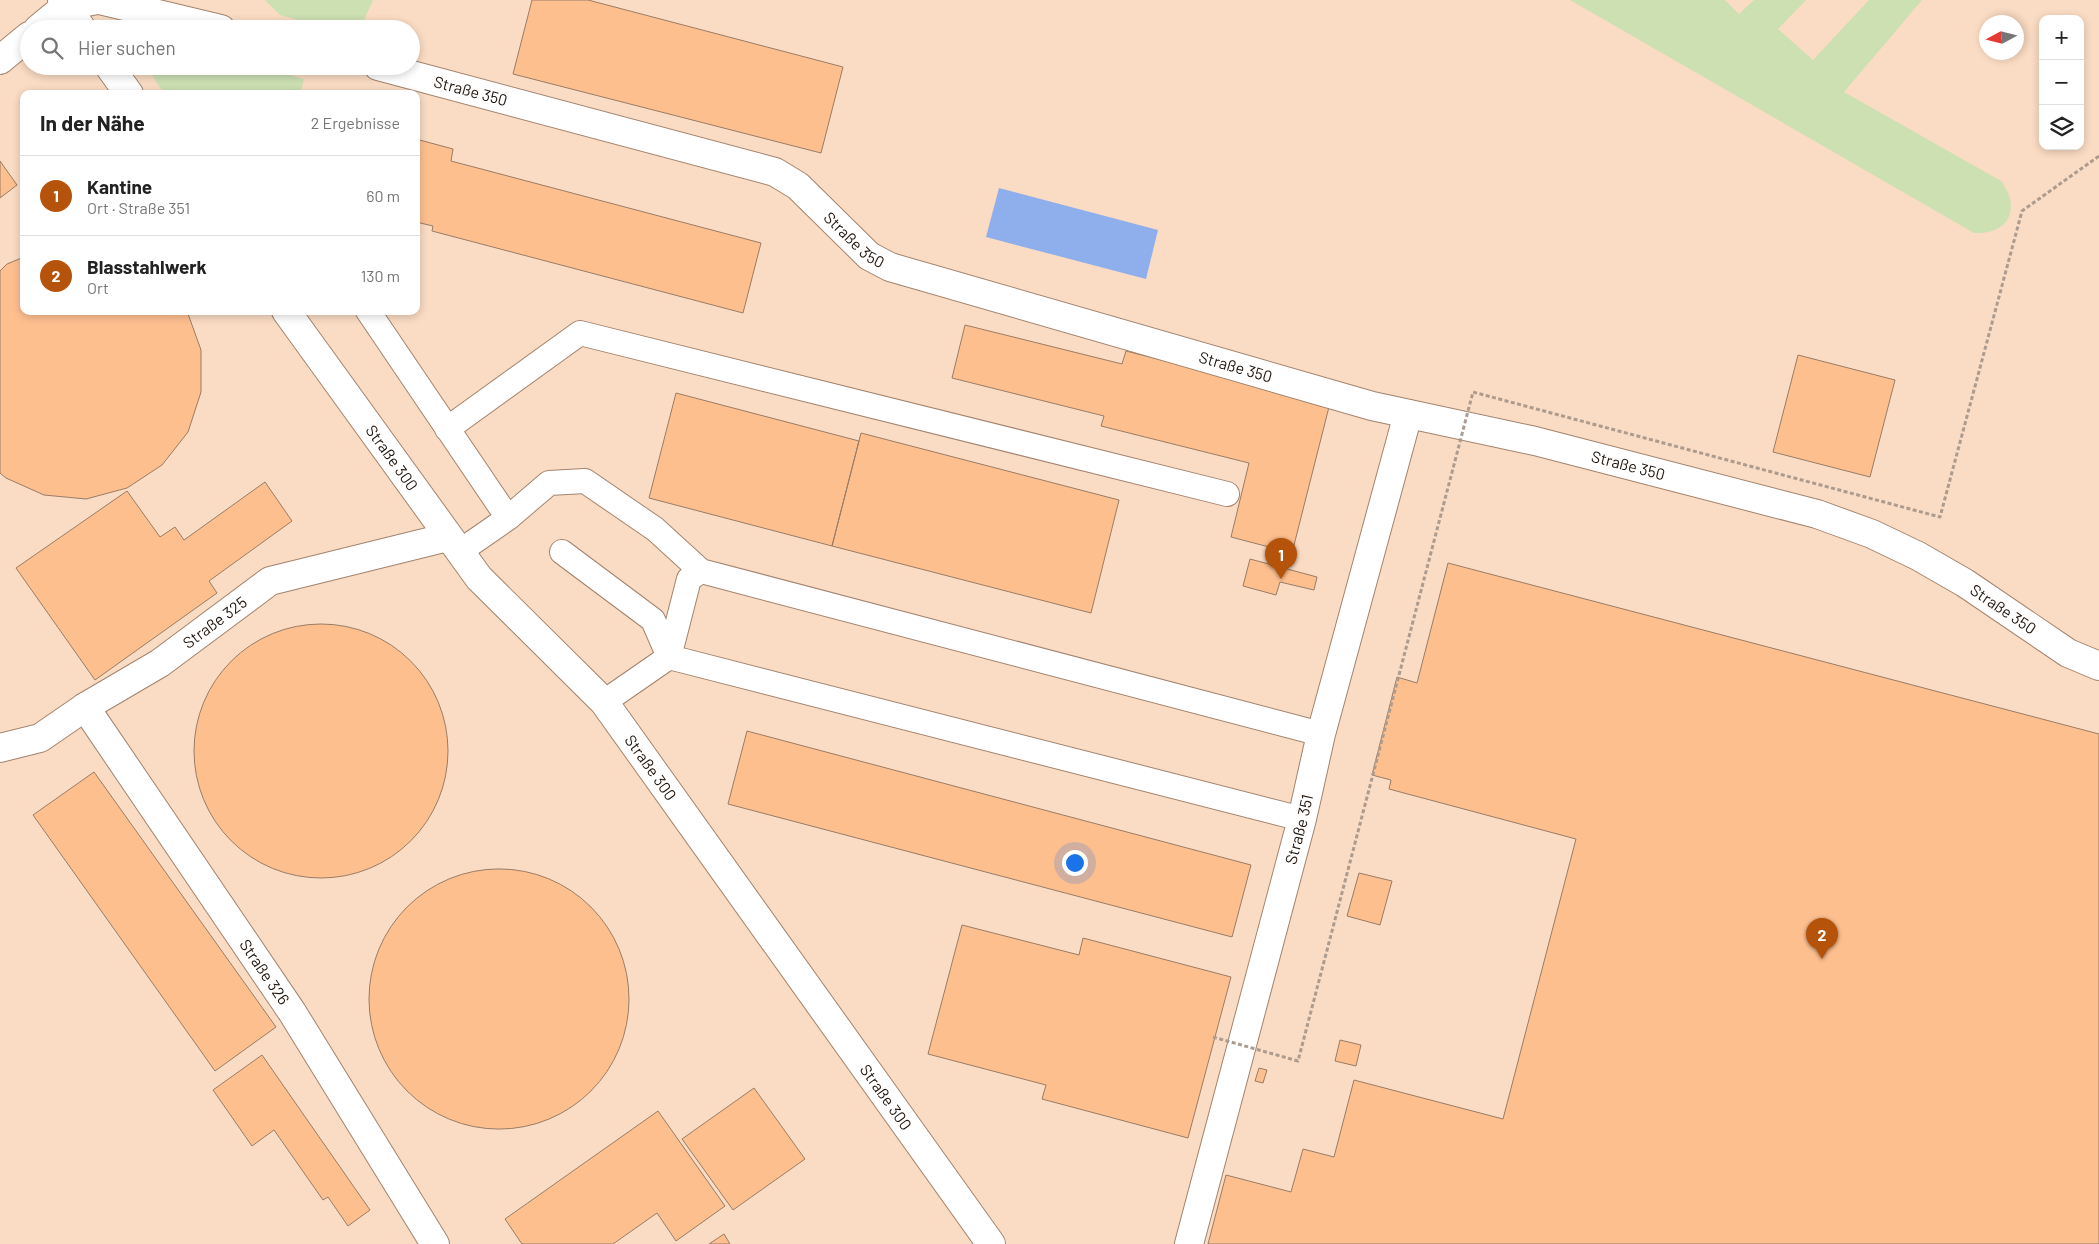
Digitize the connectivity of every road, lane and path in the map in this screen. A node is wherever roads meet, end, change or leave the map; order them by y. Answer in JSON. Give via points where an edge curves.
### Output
{"nodes":[{"id":1,"x":98,"y":0,"type":"edge"},
{"id":2,"x":64,"y":3,"type":"edge"},
{"id":3,"x":47,"y":20,"type":"edge"},
{"id":4,"x":76,"y":20,"type":"edge"},
{"id":5,"x":183,"y":20,"type":"edge"},
{"id":6,"x":20,"y":43,"type":"edge"},
{"id":7,"x":0,"y":60,"type":"edge"},
{"id":8,"x":115,"y":75,"type":"edge"},
{"id":9,"x":412,"y":75,"type":"edge"},
{"id":10,"x":126,"y":90,"type":"edge"},
{"id":11,"x":2099,"y":156,"type":"edge"},
{"id":12,"x":289,"y":315,"type":"edge"},
{"id":13,"x":371,"y":315,"type":"edge"},
{"id":14,"x":1408,"y":414,"type":"junction"},
{"id":15,"x":447,"y":429,"type":"junction"},
{"id":16,"x":1227,"y":494,"type":"dead end"},
{"id":17,"x":508,"y":518,"type":"junction"},
{"id":18,"x":454,"y":544,"type":"junction"},
{"id":19,"x":562,"y":552,"type":"dead end"},
{"id":20,"x":701,"y":571,"type":"junction"},
{"id":21,"x":669,"y":657,"type":"junction"},
{"id":22,"x":2099,"y":666,"type":"edge"},
{"id":23,"x":604,"y":702,"type":"junction"},
{"id":24,"x":85,"y":707,"type":"junction"},
{"id":25,"x":1321,"y":734,"type":"junction"},
{"id":26,"x":0,"y":748,"type":"edge"},
{"id":27,"x":1302,"y":818,"type":"junction"},
{"id":28,"x":1213,"y":1037,"type":"dead end"},
{"id":29,"x":435,"y":1244,"type":"edge"},
{"id":30,"x":991,"y":1244,"type":"edge"},
{"id":31,"x":1189,"y":1244,"type":"edge"}],
"edges":[{"from":1,"to":2,"type":"street"},
{"from":1,"to":5,"type":"street"},
{"from":2,"to":3,"type":"street"},
{"from":2,"to":4,"type":"street"},
{"from":6,"to":7,"type":"street"},
{"from":8,"to":10,"type":"street"},
{"from":9,"to":14,"type":"street","name":"Straße 350","via":[[775,172],[798,186],[869,256],[890,267],[1154,345]]},
{"from":11,"to":28,"type":"path","bridge":true,"via":[[2022,211],[1940,517],[1473,392],[1298,1061]]},
{"from":12,"to":18,"type":"street","name":"Straße 300"},
{"from":13,"to":15,"type":"lane"},
{"from":14,"to":22,"type":"street","name":"Straße 350","via":[[1535,441],[1817,514],[1872,534],[1966,583],[2068,653]]},
{"from":14,"to":25,"type":"street","name":"Straße 351"},
{"from":15,"to":16,"type":"lane","via":[[580,333]]},
{"from":15,"to":17,"type":"lane"},
{"from":17,"to":18,"type":"lane"},
{"from":17,"to":20,"type":"lane","via":[[550,483],[585,481],[655,529]]},
{"from":18,"to":23,"type":"street","name":"Straße 300","via":[[479,578]]},
{"from":18,"to":24,"type":"street","name":"Straße 325","via":[[270,582],[160,663]]},
{"from":19,"to":21,"type":"lane","via":[[653,620]]},
{"from":20,"to":21,"type":"lane","via":[[688,578]]},
{"from":20,"to":25,"type":"lane"},
{"from":21,"to":23,"type":"lane"},
{"from":21,"to":27,"type":"lane"},
{"from":23,"to":30,"type":"street","name":"Straße 300"},
{"from":24,"to":26,"type":"street","name":"Straße 325","via":[[40,738]]},
{"from":24,"to":29,"type":"street","name":"Straße 326","via":[[292,1012]]},
{"from":25,"to":27,"type":"street","name":"Straße 351"},
{"from":27,"to":31,"type":"street","name":"Straße 351"}]}
